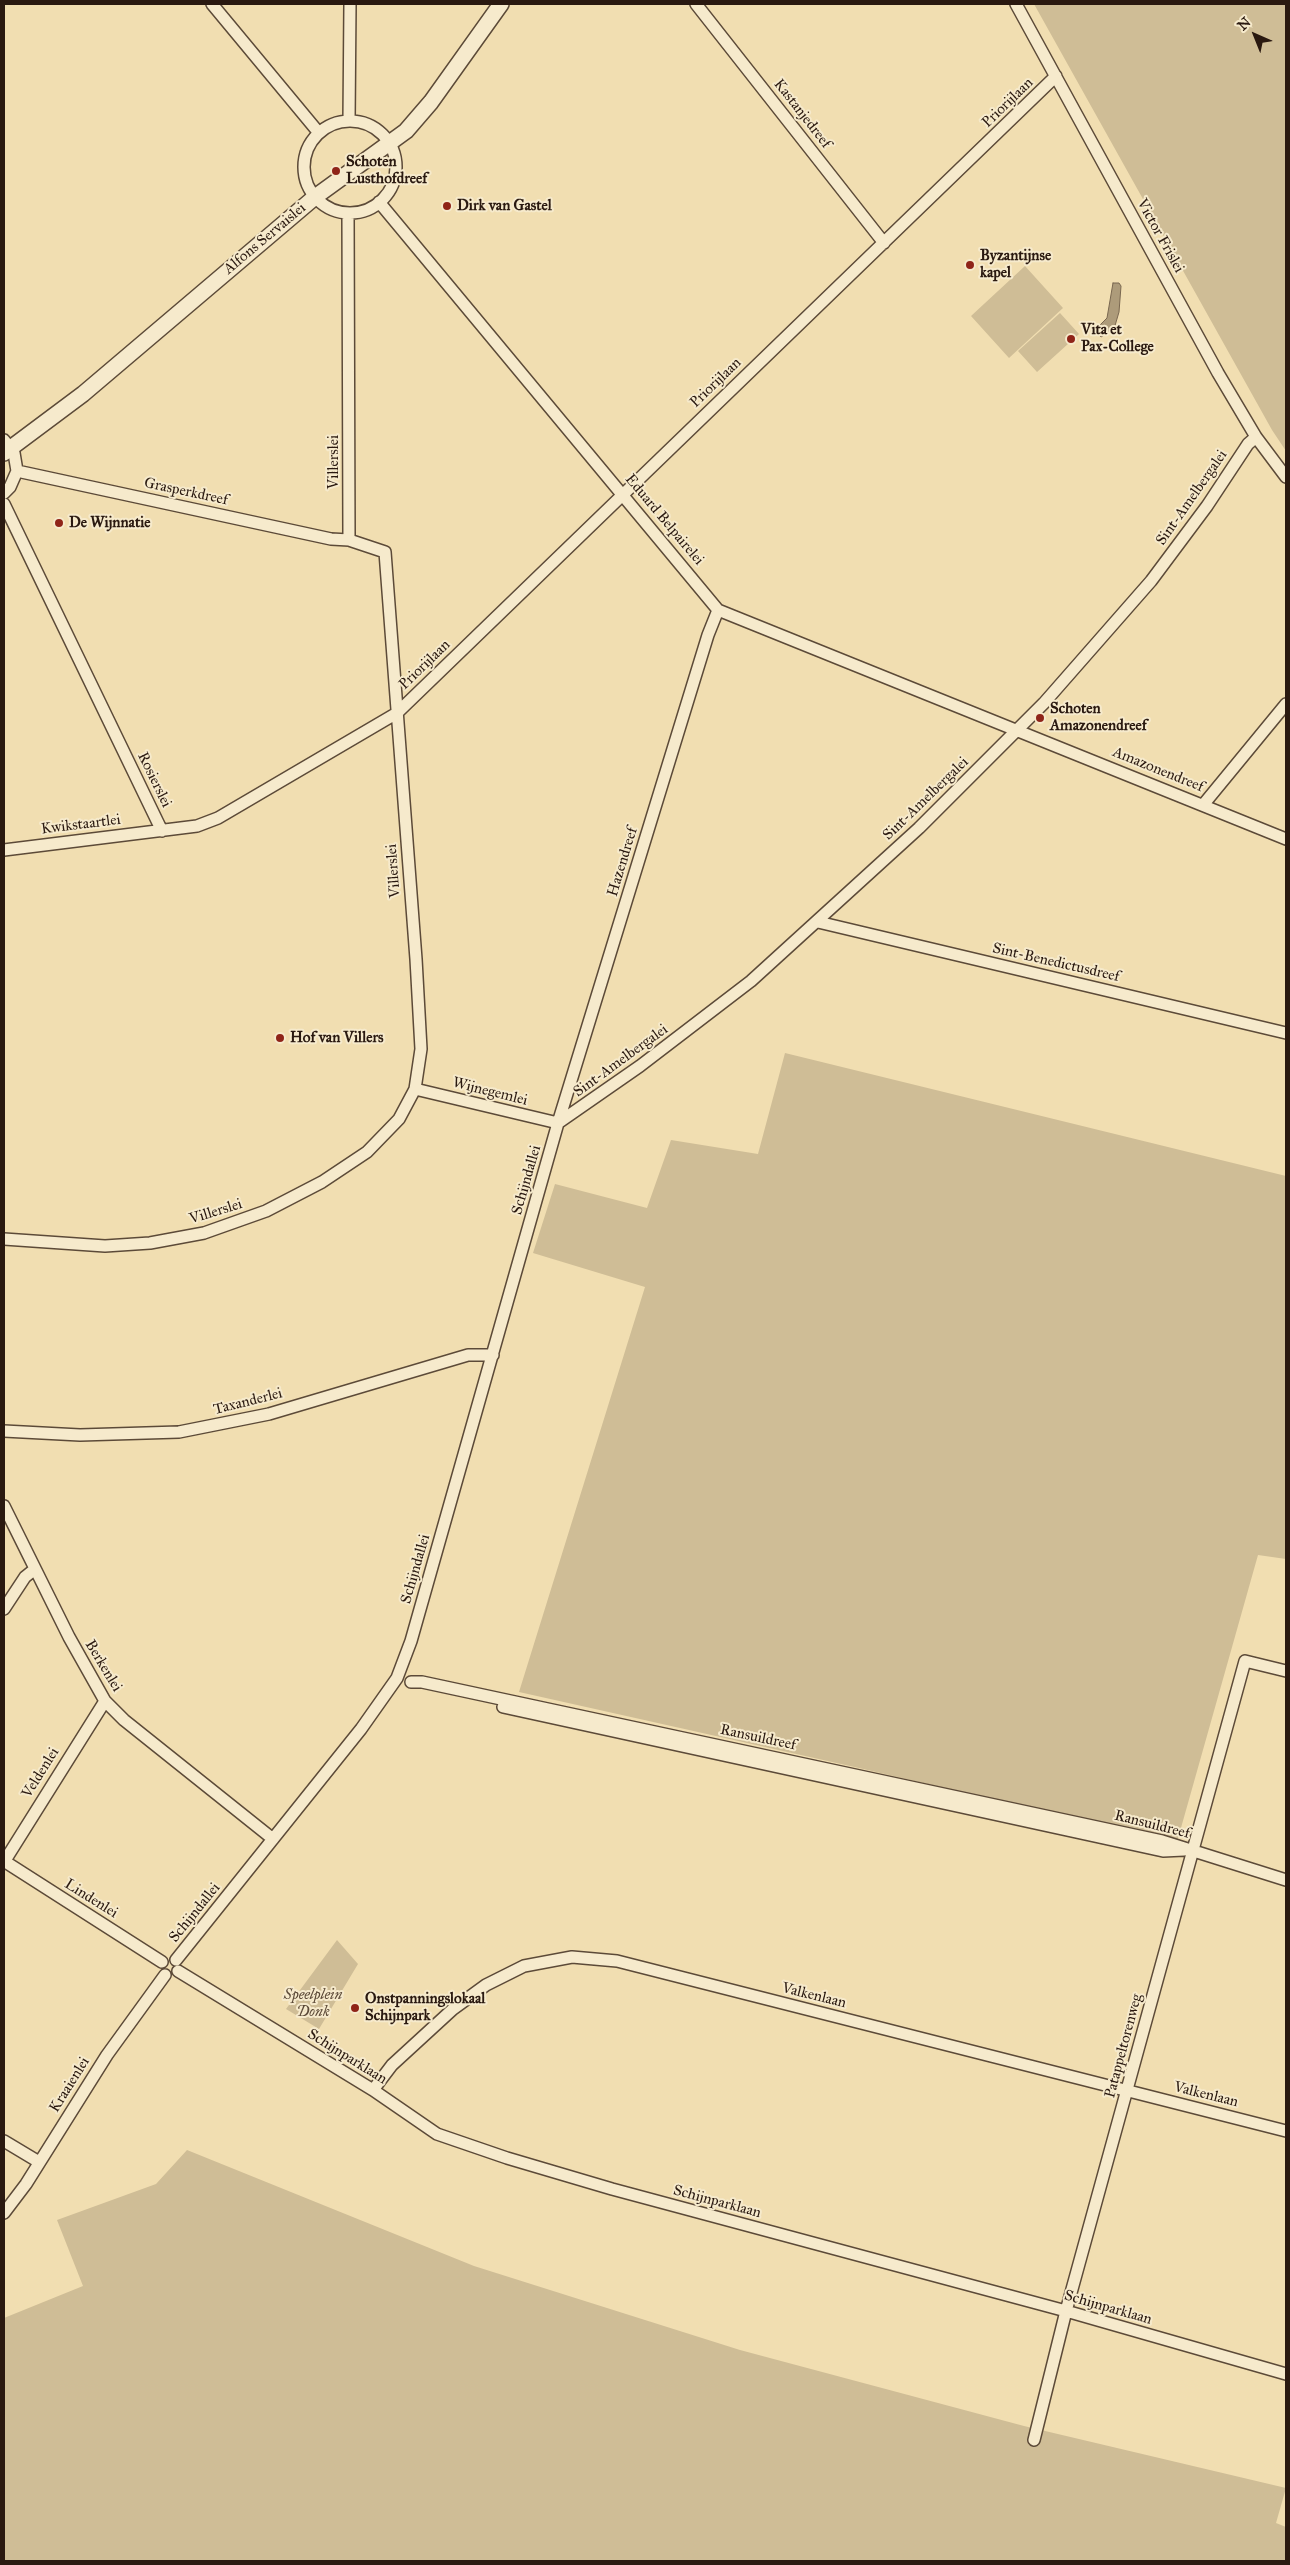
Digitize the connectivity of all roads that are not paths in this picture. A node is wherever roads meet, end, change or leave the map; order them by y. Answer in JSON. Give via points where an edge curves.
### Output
{"nodes":[{"id":1,"x":212,"y":4,"type":"edge"},
{"id":2,"x":350,"y":4,"type":"edge"},
{"id":3,"x":501,"y":4,"type":"edge"},
{"id":4,"x":696,"y":4,"type":"edge"},
{"id":5,"x":1016,"y":4,"type":"edge"},
{"id":6,"x":1056,"y":76,"type":"junction"},
{"id":7,"x":349,"y":121,"type":"junction"},
{"id":8,"x":319,"y":133,"type":"junction"},
{"id":9,"x":389,"y":144,"type":"junction"},
{"id":10,"x":315,"y":197,"type":"junction"},
{"id":11,"x":379,"y":202,"type":"junction"},
{"id":12,"x":348,"y":213,"type":"junction"},
{"id":13,"x":884,"y":243,"type":"junction"},
{"id":14,"x":1256,"y":437,"type":"junction"},
{"id":15,"x":6,"y":447,"type":"edge"},
{"id":16,"x":17,"y":470,"type":"junction"},
{"id":17,"x":1286,"y":477,"type":"edge"},
{"id":18,"x":4,"y":493,"type":"edge"},
{"id":19,"x":623,"y":494,"type":"junction"},
{"id":20,"x":4,"y":504,"type":"edge"},
{"id":21,"x":349,"y":540,"type":"junction"},
{"id":22,"x":718,"y":610,"type":"junction"},
{"id":23,"x":1286,"y":704,"type":"edge"},
{"id":24,"x":397,"y":713,"type":"junction"},
{"id":25,"x":1018,"y":731,"type":"junction"},
{"id":26,"x":1204,"y":804,"type":"junction"},
{"id":27,"x":162,"y":831,"type":"junction"},
{"id":28,"x":1286,"y":839,"type":"edge"},
{"id":29,"x":4,"y":850,"type":"edge"},
{"id":30,"x":818,"y":922,"type":"junction"},
{"id":31,"x":1286,"y":1033,"type":"edge"},
{"id":32,"x":416,"y":1089,"type":"junction"},
{"id":33,"x":558,"y":1123,"type":"junction"},
{"id":34,"x":4,"y":1240,"type":"edge"},
{"id":35,"x":493,"y":1355,"type":"junction"},
{"id":36,"x":4,"y":1431,"type":"edge"},
{"id":37,"x":4,"y":1506,"type":"edge"},
{"id":38,"x":35,"y":1569,"type":"junction"},
{"id":39,"x":4,"y":1610,"type":"edge"},
{"id":40,"x":1286,"y":1671,"type":"edge"},
{"id":41,"x":397,"y":1678,"type":"junction"},
{"id":42,"x":105,"y":1701,"type":"junction"},
{"id":43,"x":273,"y":1839,"type":"junction"},
{"id":44,"x":1193,"y":1850,"type":"junction"},
{"id":45,"x":4,"y":1861,"type":"edge"},
{"id":46,"x":1286,"y":1880,"type":"edge"},
{"id":47,"x":162,"y":1962,"type":"junction"},
{"id":48,"x":177,"y":1966,"type":"junction"},
{"id":49,"x":165,"y":1975,"type":"junction"},
{"id":50,"x":372,"y":2090,"type":"junction"},
{"id":51,"x":1127,"y":2091,"type":"junction"},
{"id":52,"x":1286,"y":2131,"type":"edge"},
{"id":53,"x":4,"y":2141,"type":"edge"},
{"id":54,"x":39,"y":2162,"type":"junction"},
{"id":55,"x":4,"y":2213,"type":"edge"},
{"id":56,"x":1066,"y":2311,"type":"junction"},
{"id":57,"x":1286,"y":2374,"type":"edge"},
{"id":58,"x":1034,"y":2440,"type":"dead end"}],
"edges":[{"from":1,"to":8,"type":"street"},
{"from":2,"to":7,"type":"street"},
{"from":3,"to":9,"type":"street","name":"Alfons Servaislei","via":[[431,102],[406,131]]},
{"from":4,"to":13,"type":"street","name":"Kastanjedreef"},
{"from":5,"to":6,"type":"street","name":"Victor Frislei"},
{"from":6,"to":13,"type":"street","name":"Priorijlaan"},
{"from":6,"to":14,"type":"street","name":"Victor Frislei","via":[[1168,284]]},
{"from":7,"to":8,"type":"street","via":[[334,124]]},
{"from":7,"to":9,"type":"street","via":[[369,125]]},
{"from":8,"to":10,"type":"street","via":[[306,152],[304,164],[308,187]]},
{"from":9,"to":10,"type":"street","name":"Alfons Servaislei"},
{"from":9,"to":11,"type":"street","via":[[394,154],[395,175]]},
{"from":10,"to":12,"type":"street","via":[[335,210]]},
{"from":10,"to":15,"type":"street","name":"Alfons Servaislei","via":[[84,394]]},
{"from":11,"to":12,"type":"street","via":[[364,210]]},
{"from":11,"to":19,"type":"street","name":"Eduard Belpairelei"},
{"from":12,"to":21,"type":"street","name":"Villerslei"},
{"from":13,"to":19,"type":"street","name":"Priorijlaan"},
{"from":14,"to":17,"type":"street","name":"Victor Frislei"},
{"from":14,"to":25,"type":"street","name":"Sint-Amelbergalei","via":[[1152,581]]},
{"from":15,"to":16,"type":"street"},
{"from":16,"to":18,"type":"street"},
{"from":16,"to":21,"type":"street","name":"Grasperkdreef","via":[[331,539]]},
{"from":19,"to":22,"type":"street","name":"Eduard Belpairelei"},
{"from":19,"to":24,"type":"street","name":"Priorijlaan"},
{"from":20,"to":27,"type":"street","name":"Rosierslei"},
{"from":21,"to":24,"type":"street","name":"Villerslei","via":[[385,552]]},
{"from":22,"to":25,"type":"street","name":"Eduard Belpairelei"},
{"from":22,"to":33,"type":"street","name":"Hazendreef"},
{"from":23,"to":26,"type":"street"},
{"from":24,"to":27,"type":"street","name":"Rosierslei","via":[[218,818],[197,826]]},
{"from":24,"to":32,"type":"street","name":"Villerslei","via":[[421,1049]]},
{"from":25,"to":26,"type":"street","name":"Amazonendreef"},
{"from":25,"to":30,"type":"street","name":"Sint-Amelbergalei"},
{"from":26,"to":28,"type":"street","name":"Amazonendreef"},
{"from":27,"to":29,"type":"street","name":"Kwikstaartlei"},
{"from":30,"to":31,"type":"street","name":"Sint-Benedictusdreef"},
{"from":30,"to":33,"type":"street","name":"Sint-Amelbergalei","via":[[751,981],[682,1035]]},
{"from":32,"to":33,"type":"street","name":"Wijnegemlei"},
{"from":32,"to":34,"type":"street","name":"Villerslei","via":[[399,1119],[367,1152],[322,1182],[266,1211],[204,1233],[150,1243],[105,1246]]},
{"from":33,"to":35,"type":"street","name":"Schijndallei"},
{"from":35,"to":36,"type":"street","name":"Taxanderlei","via":[[468,1355],[269,1414],[180,1432],[80,1435]]},
{"from":35,"to":41,"type":"street","name":"Schijndallei","via":[[411,1641]]},
{"from":37,"to":38,"type":"street","name":"Berkenlei"},
{"from":38,"to":39,"type":"street"},
{"from":38,"to":42,"type":"street","name":"Berkenlei"},
{"from":40,"to":44,"type":"street","name":"Patappeltorenweg","via":[[1244,1661]]},
{"from":41,"to":43,"type":"street","name":"Schijndallei","via":[[361,1729]]},
{"from":41,"to":44,"type":"street","name":"Ransuildreef","via":[[800,1762]]},
{"from":42,"to":43,"type":"street","name":"Berkenlei","via":[[146,1738]]},
{"from":42,"to":45,"type":"street","name":"Veldenlei"},
{"from":43,"to":48,"type":"street","name":"Schijndallei"},
{"from":44,"to":46,"type":"street","name":"Ransuildreef"},
{"from":44,"to":51,"type":"street","name":"Patappeltorenweg"},
{"from":45,"to":47,"type":"street","name":"Lindenlei"},
{"from":47,"to":48,"type":"street","via":[[172,1958]]},
{"from":47,"to":49,"type":"street"},
{"from":48,"to":49,"type":"street","via":[[170,1976]]},
{"from":48,"to":50,"type":"street","name":"Schijnparklaan"},
{"from":49,"to":54,"type":"street","name":"Kraaienlei","via":[[107,2055]]},
{"from":50,"to":51,"type":"street","name":"Valkenlaan","via":[[392,2065],[453,2009],[486,1985],[524,1966],[572,1957],[616,1961]]},
{"from":50,"to":56,"type":"street","name":"Schijnparklaan","via":[[438,2134],[507,2158]]},
{"from":51,"to":52,"type":"street","name":"Valkenlaan"},
{"from":51,"to":56,"type":"street","name":"Patappeltorenweg"},
{"from":53,"to":54,"type":"street"},
{"from":54,"to":55,"type":"street","name":"Kraaienlei"},
{"from":56,"to":57,"type":"street","name":"Schijnparklaan"},
{"from":56,"to":58,"type":"street","name":"Patappeltorenweg"}]}
